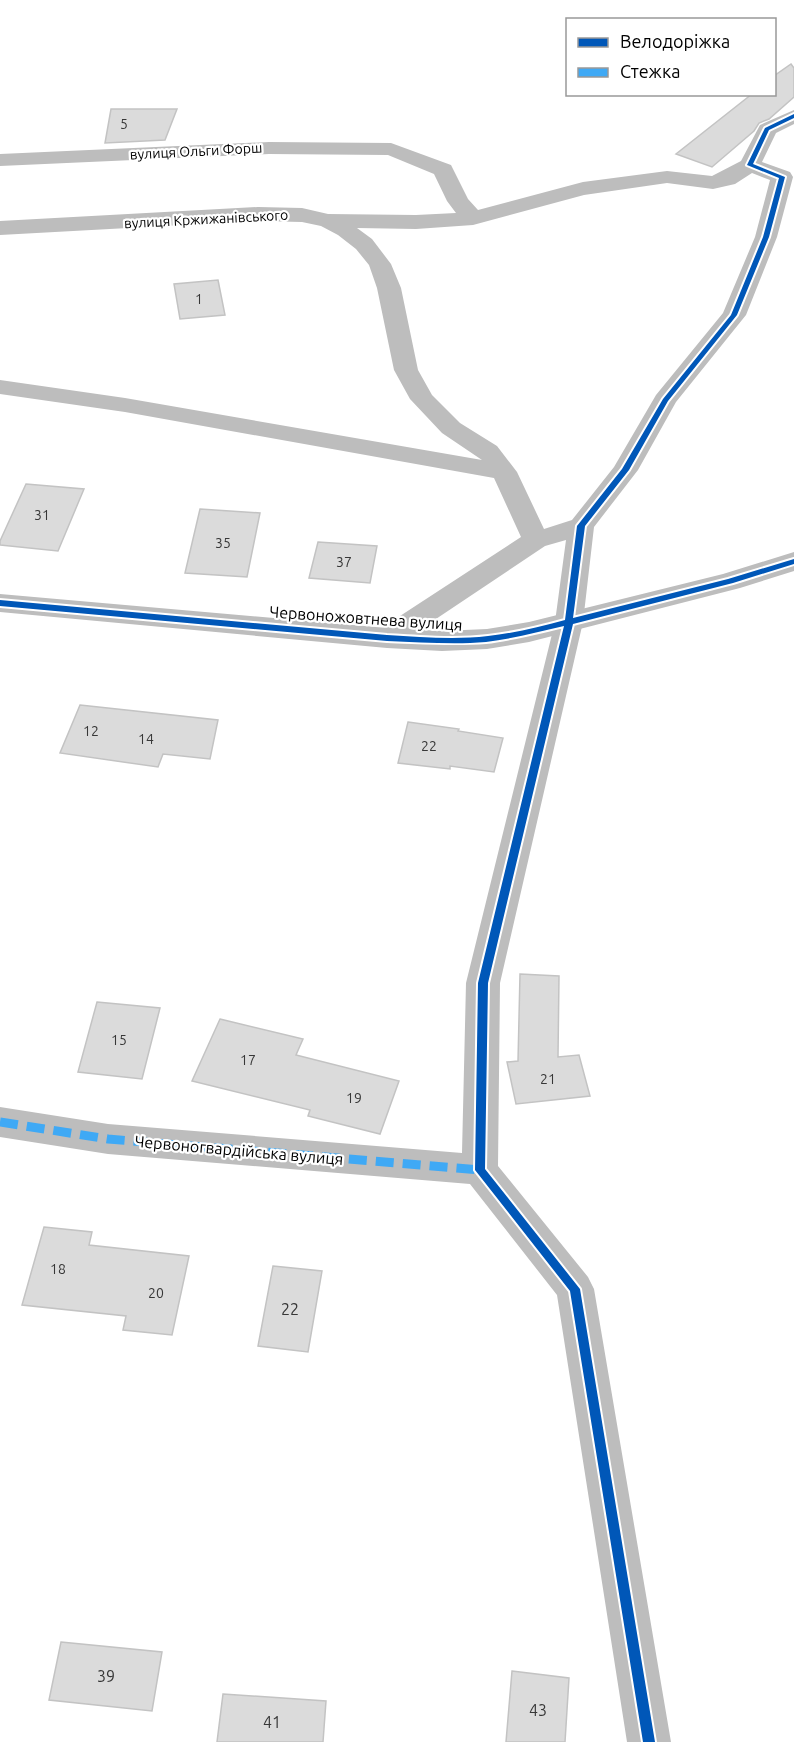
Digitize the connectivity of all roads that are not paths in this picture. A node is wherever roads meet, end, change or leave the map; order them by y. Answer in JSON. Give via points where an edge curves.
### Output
{"nodes":[{"id":1,"x":794,"y":116,"type":"edge"},
{"id":2,"x":0,"y":160,"type":"edge"},
{"id":3,"x":750,"y":165,"type":"junction"},
{"id":4,"x":473,"y":218,"type":"junction"},
{"id":5,"x":328,"y":221,"type":"junction"},
{"id":6,"x":0,"y":228,"type":"edge"},
{"id":7,"x":0,"y":387,"type":"edge"},
{"id":8,"x":504,"y":472,"type":"junction"},
{"id":9,"x":580,"y":526,"type":"junction"},
{"id":10,"x":536,"y":540,"type":"junction"},
{"id":11,"x":794,"y":561,"type":"edge"},
{"id":12,"x":0,"y":603,"type":"edge"},
{"id":13,"x":568,"y":622,"type":"junction"},
{"id":14,"x":387,"y":638,"type":"junction"},
{"id":15,"x":0,"y":1122,"type":"edge"},
{"id":16,"x":480,"y":1170,"type":"junction"},
{"id":17,"x":649,"y":1742,"type":"edge"}],
"edges":[{"from":1,"to":3,"type":"street","via":[[768,129]]},
{"from":2,"to":4,"type":"street","name":"вулиця Ольги Форш","via":[[269,148],[392,149],[443,170],[458,201]]},
{"from":3,"to":4,"type":"street","via":[[712,183],[667,177],[583,189]]},
{"from":3,"to":9,"type":"street","via":[[782,177],[775,237],[734,315],[665,400],[626,470]]},
{"from":4,"to":5,"type":"street"},
{"from":5,"to":6,"type":"street","name":"вулиця Кржижанівського","via":[[302,215],[258,214]]},
{"from":5,"to":8,"type":"street","name":"вулиця Кржижанівського","via":[[364,244],[380,264],[389,288],[406,370],[422,399],[451,428],[488,451]]},
{"from":7,"to":8,"type":"street","via":[[125,405]]},
{"from":8,"to":10,"type":"street","name":"вулиця Кржижанівського"},
{"from":9,"to":10,"type":"street"},
{"from":9,"to":13,"type":"street"},
{"from":10,"to":14,"type":"street"},
{"from":11,"to":13,"type":"street","name":"Червоножовтнева вулиця"},
{"from":12,"to":14,"type":"street","name":"Червоножовтнева вулиця"},
{"from":13,"to":14,"type":"street","name":"Червоножовтнева вулиця","via":[[487,639]]},
{"from":13,"to":16,"type":"street","via":[[483,983]]},
{"from":15,"to":16,"type":"street","name":"Червоногвардійська вулиця","via":[[108,1139]]},
{"from":16,"to":17,"type":"street","via":[[575,1289]]}]}
